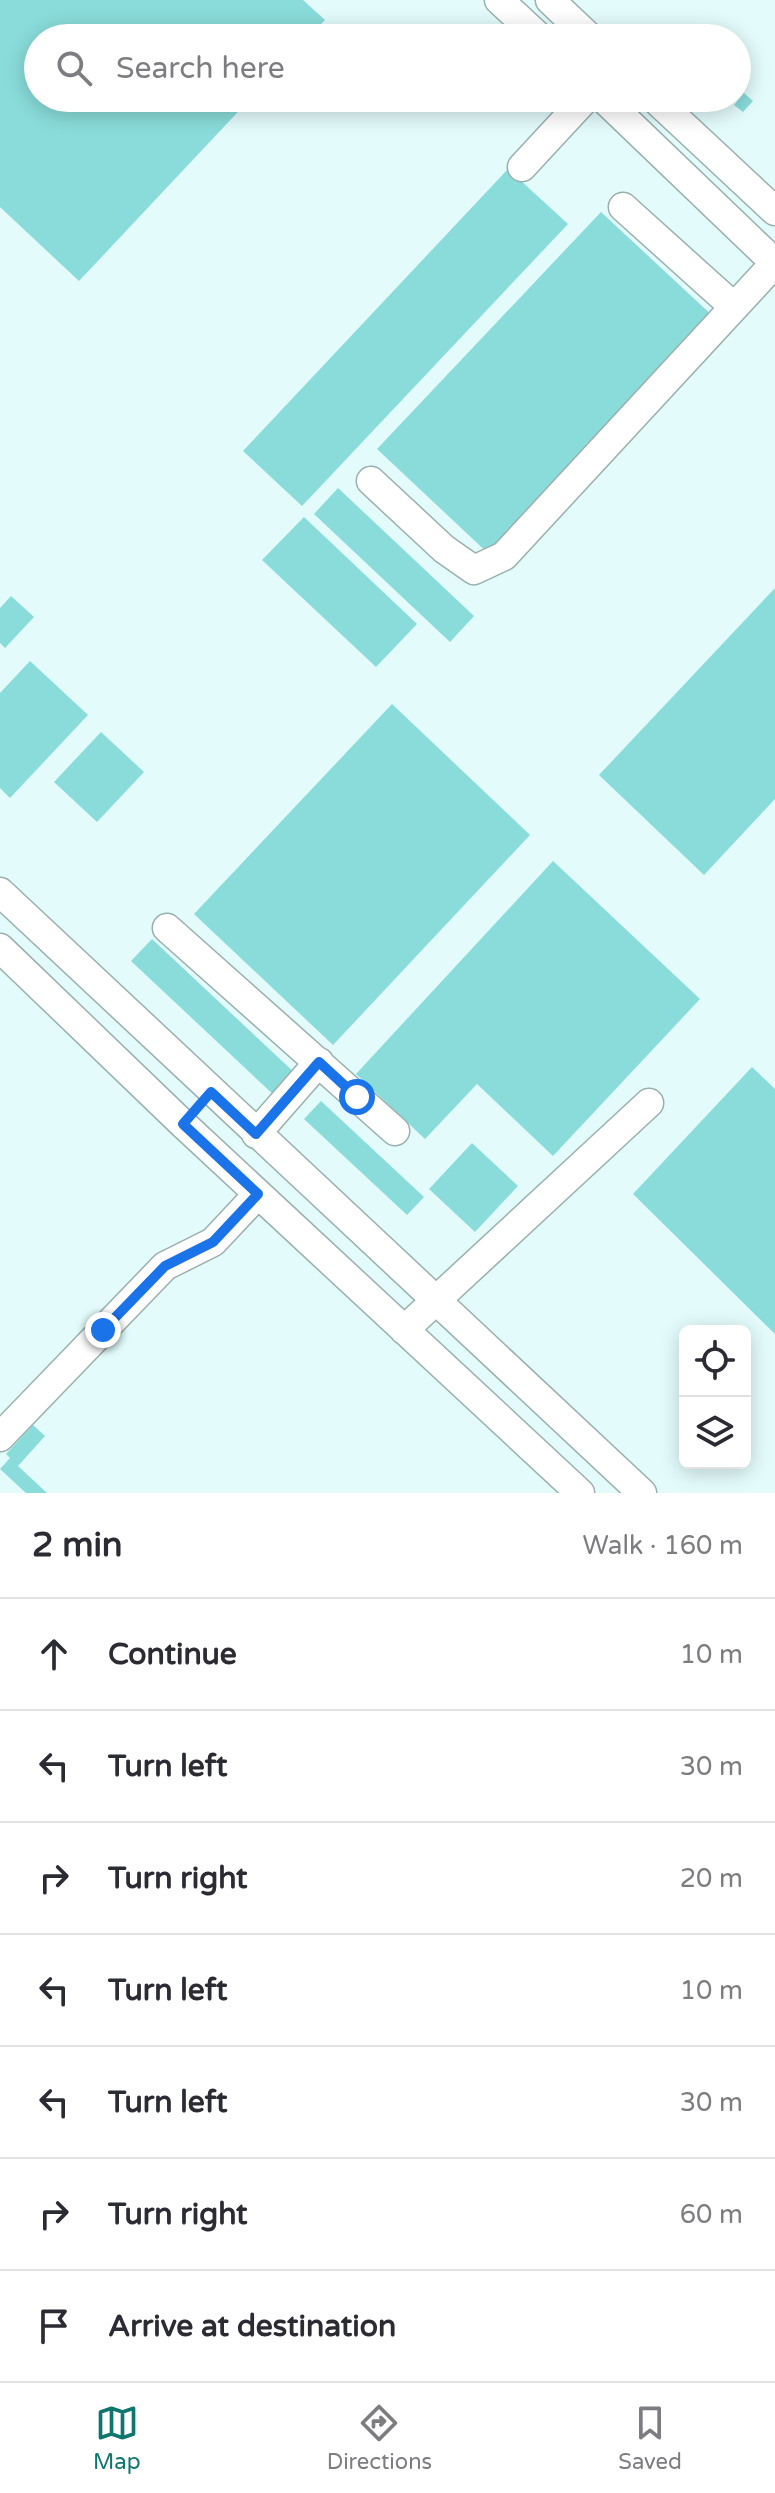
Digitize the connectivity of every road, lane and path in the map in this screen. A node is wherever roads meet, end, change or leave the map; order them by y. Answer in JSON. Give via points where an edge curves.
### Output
{"nodes":[{"id":1,"x":499,"y":0,"type":"edge"},
{"id":2,"x":550,"y":0,"type":"edge"},
{"id":3,"x":525,"y":24,"type":"edge"},
{"id":4,"x":575,"y":24,"type":"edge"},
{"id":5,"x":573,"y":112,"type":"edge"},
{"id":6,"x":618,"y":112,"type":"edge"},
{"id":7,"x":669,"y":112,"type":"edge"},
{"id":8,"x":522,"y":167,"type":"dead end"},
{"id":9,"x":623,"y":207,"type":"dead end"},
{"id":10,"x":775,"y":211,"type":"edge"},
{"id":11,"x":775,"y":263,"type":"edge"},
{"id":12,"x":734,"y":307,"type":"junction"},
{"id":13,"x":371,"y":481,"type":"dead end"},
{"id":14,"x":0,"y":892,"type":"edge"},
{"id":15,"x":167,"y":928,"type":"dead end"},
{"id":16,"x":0,"y":948,"type":"edge"},
{"id":17,"x":319,"y":1062,"type":"junction"},
{"id":18,"x":211,"y":1092,"type":"junction"},
{"id":19,"x":649,"y":1103,"type":"dead end"},
{"id":20,"x":183,"y":1124,"type":"junction"},
{"id":21,"x":395,"y":1131,"type":"dead end"},
{"id":22,"x":256,"y":1134,"type":"junction"},
{"id":23,"x":258,"y":1194,"type":"junction"},
{"id":24,"x":438,"y":1298,"type":"junction"},
{"id":25,"x":404,"y":1330,"type":"junction"},
{"id":26,"x":0,"y":1437,"type":"edge"},
{"id":27,"x":580,"y":1493,"type":"edge"},
{"id":28,"x":642,"y":1493,"type":"edge"}],
"edges":[{"from":1,"to":3,"type":"street"},
{"from":2,"to":4,"type":"street"},
{"from":5,"to":8,"type":"street"},
{"from":6,"to":11,"type":"street"},
{"from":7,"to":10,"type":"street"},
{"from":9,"to":12,"type":"street"},
{"from":11,"to":12,"type":"street"},
{"from":12,"to":13,"type":"street","via":[[504,556],[474,570]]},
{"from":14,"to":18,"type":"street"},
{"from":15,"to":17,"type":"street"},
{"from":16,"to":20,"type":"street"},
{"from":17,"to":21,"type":"street"},
{"from":17,"to":22,"type":"street"},
{"from":18,"to":20,"type":"street"},
{"from":18,"to":22,"type":"street"},
{"from":19,"to":24,"type":"street"},
{"from":20,"to":23,"type":"street"},
{"from":22,"to":24,"type":"street"},
{"from":23,"to":25,"type":"street"},
{"from":23,"to":26,"type":"street","via":[[213,1242],[165,1266]]},
{"from":24,"to":25,"type":"street"},
{"from":24,"to":28,"type":"street"},
{"from":25,"to":27,"type":"street"}]}
